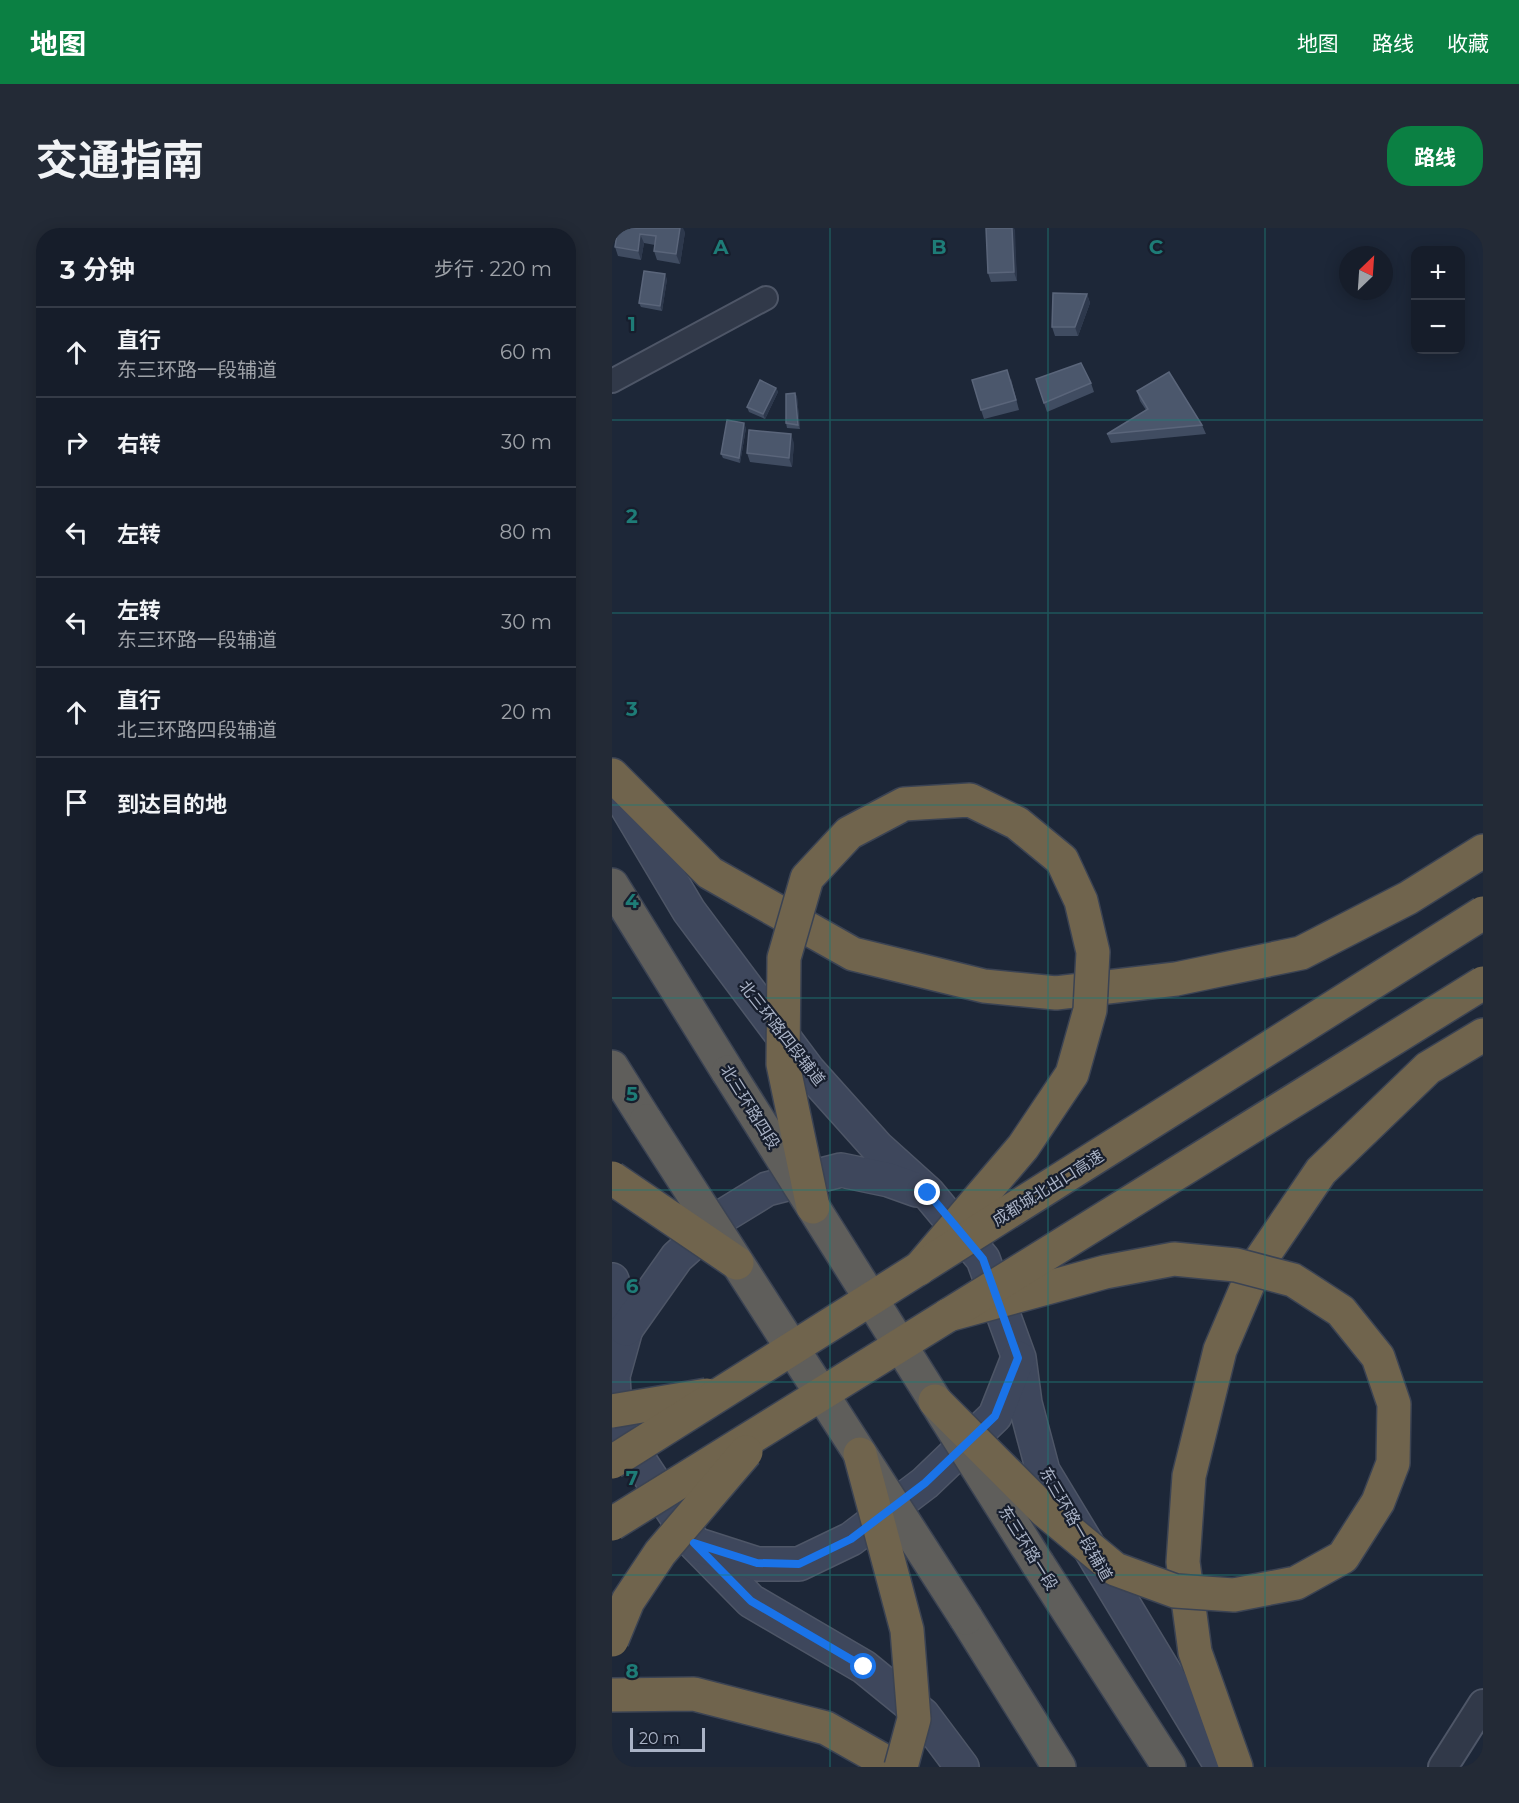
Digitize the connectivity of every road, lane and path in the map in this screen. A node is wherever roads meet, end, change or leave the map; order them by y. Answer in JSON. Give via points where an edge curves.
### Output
{"nodes":[{"id":1,"x":766,"y":298,"type":"dead end"},
{"id":2,"x":612,"y":381,"type":"edge"},
{"id":3,"x":612,"y":775,"type":"edge"},
{"id":4,"x":612,"y":782,"type":"edge"},
{"id":5,"x":1483,"y":851,"type":"edge"},
{"id":6,"x":612,"y":885,"type":"edge"},
{"id":7,"x":1483,"y":913,"type":"edge"},
{"id":8,"x":1483,"y":983,"type":"edge"},
{"id":9,"x":1483,"y":1035,"type":"edge"},
{"id":10,"x":612,"y":1067,"type":"edge"},
{"id":11,"x":612,"y":1178,"type":"edge"},
{"id":12,"x":928,"y":1193,"type":"junction"},
{"id":13,"x":813,"y":1207,"type":"junction"},
{"id":14,"x":983,"y":1259,"type":"joint"},
{"id":15,"x":736,"y":1263,"type":"junction"},
{"id":16,"x":919,"y":1269,"type":"junction"},
{"id":17,"x":612,"y":1280,"type":"edge"},
{"id":18,"x":948,"y":1315,"type":"junction"},
{"id":19,"x":889,"y":1328,"type":"joint"},
{"id":20,"x":626,"y":1329,"type":"junction"},
{"id":21,"x":1018,"y":1358,"type":"junction"},
{"id":22,"x":723,"y":1392,"type":"junction"},
{"id":23,"x":935,"y":1401,"type":"junction"},
{"id":24,"x":612,"y":1411,"type":"edge"},
{"id":25,"x":765,"y":1429,"type":"junction"},
{"id":26,"x":860,"y":1454,"type":"junction"},
{"id":27,"x":628,"y":1464,"type":"edge"},
{"id":28,"x":612,"y":1524,"type":"edge"},
{"id":29,"x":694,"y":1543,"type":"junction"},
{"id":30,"x":612,"y":1640,"type":"edge"},
{"id":31,"x":612,"y":1695,"type":"edge"},
{"id":32,"x":1483,"y":1704,"type":"edge"},
{"id":33,"x":895,"y":1767,"type":"edge"},
{"id":34,"x":901,"y":1767,"type":"edge"},
{"id":35,"x":962,"y":1767,"type":"edge"},
{"id":36,"x":1059,"y":1767,"type":"edge"},
{"id":37,"x":1169,"y":1767,"type":"edge"},
{"id":38,"x":1222,"y":1767,"type":"edge"},
{"id":39,"x":1236,"y":1767,"type":"edge"},
{"id":40,"x":1443,"y":1767,"type":"edge"}],
"edges":[{"from":1,"to":2,"type":"street"},
{"from":3,"to":5,"type":"highway","via":[[710,873],[853,954],[984,986],[1056,993],[1176,979],[1301,953],[1408,898]]},
{"from":4,"to":12,"type":"main road","name":"北三环路四段辅道","via":[[689,911],[808,1070],[877,1147]]},
{"from":6,"to":13,"type":"highway","name":"北三环路四段","bridge":true},
{"from":7,"to":16,"type":"highway","name":"成都城北出口高速","bridge":true},
{"from":8,"to":18,"type":"highway","bridge":true},
{"from":9,"to":39,"type":"highway","via":[[1428,1068],[1321,1171],[1255,1268],[1220,1350],[1189,1476],[1182,1562],[1195,1652]]},
{"from":10,"to":15,"type":"highway","bridge":true},
{"from":11,"to":15,"type":"highway","bridge":true},
{"from":12,"to":14,"type":"main road","name":"北三环路四段辅道"},
{"from":12,"to":20,"type":"main road","via":[[841,1170],[767,1189],[723,1216],[677,1257]]},
{"from":13,"to":16,"type":"highway","bridge":true,"via":[[783,1064],[784,958],[807,878],[849,833],[904,804],[970,800],[1017,823],[1062,861],[1081,901],[1094,952],[1090,1010],[1072,1074],[1023,1147]]},
{"from":13,"to":19,"type":"highway","name":"北三环路四段","bridge":true},
{"from":14,"to":21,"type":"main road","name":"东三环路一段辅道"},
{"from":15,"to":26,"type":"highway","bridge":true},
{"from":16,"to":22,"type":"highway","name":"成都城北出口高速","bridge":true},
{"from":17,"to":20,"type":"main road"},
{"from":18,"to":23,"type":"highway","bridge":true,"via":[[1105,1272],[1174,1259],[1236,1265],[1293,1280],[1341,1311],[1378,1357],[1394,1404],[1393,1463],[1378,1502],[1343,1557],[1296,1584],[1234,1595],[1176,1591],[1115,1569],[1045,1511]]},
{"from":18,"to":25,"type":"highway","bridge":true},
{"from":19,"to":23,"type":"highway","name":"东三环路一段","bridge":true},
{"from":20,"to":27,"type":"main road","via":[[613,1376],[616,1425]]},
{"from":21,"to":29,"type":"main road","via":[[995,1416],[925,1483],[851,1539],[799,1564],[757,1563]]},
{"from":21,"to":38,"type":"main road","name":"东三环路一段辅道","via":[[1043,1471]]},
{"from":22,"to":24,"type":"highway","bridge":true},
{"from":22,"to":27,"type":"highway","name":"成都城北出口高速","bridge":true},
{"from":23,"to":37,"type":"highway","name":"东三环路一段","bridge":true},
{"from":25,"to":28,"type":"highway","bridge":true},
{"from":25,"to":30,"type":"highway","bridge":true,"via":[[660,1553],[628,1601]]},
{"from":26,"to":34,"type":"highway","bridge":true,"via":[[907,1630],[914,1719]]},
{"from":26,"to":36,"type":"highway","bridge":true},
{"from":27,"to":29,"type":"main road"},
{"from":29,"to":35,"type":"main road","via":[[751,1601],[864,1667],[924,1715]]},
{"from":31,"to":33,"type":"highway","via":[[694,1694],[826,1728]]},
{"from":32,"to":40,"type":"street"}]}
